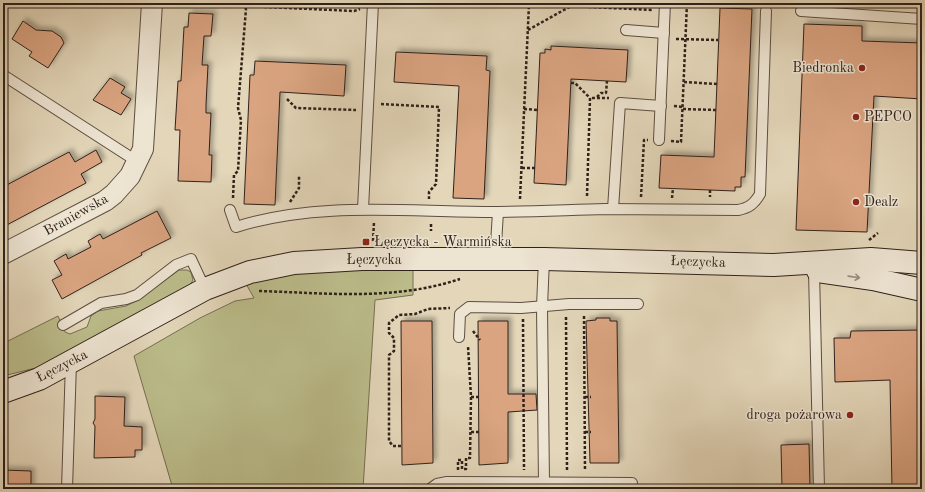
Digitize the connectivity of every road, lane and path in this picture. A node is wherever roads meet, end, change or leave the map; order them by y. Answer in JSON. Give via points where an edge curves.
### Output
{"nodes":[{"id":1,"x":152,"y":3,"type":"edge"},
{"id":2,"x":529,"y":3,"type":"edge"},
{"id":3,"x":610,"y":3,"type":"edge"},
{"id":4,"x":665,"y":3,"type":"edge"},
{"id":5,"x":687,"y":3,"type":"edge"},
{"id":6,"x":242,"y":4,"type":"edge"},
{"id":7,"x":369,"y":4,"type":"edge"},
{"id":8,"x":572,"y":4,"type":"edge"},
{"id":9,"x":610,"y":8,"type":"junction"},
{"id":10,"x":766,"y":11,"type":"dead end"},
{"id":11,"x":801,"y":11,"type":"dead end"},
{"id":12,"x":922,"y":19,"type":"edge"},
{"id":13,"x":626,"y":30,"type":"dead end"},
{"id":14,"x":528,"y":31,"type":"junction"},
{"id":15,"x":660,"y":33,"type":"junction"},
{"id":16,"x":686,"y":39,"type":"junction"},
{"id":17,"x":718,"y":40,"type":"dead end"},
{"id":18,"x":3,"y":75,"type":"edge"},
{"id":19,"x":607,"y":81,"type":"dead end"},
{"id":20,"x":684,"y":82,"type":"junction"},
{"id":21,"x":571,"y":83,"type":"dead end"},
{"id":22,"x":717,"y":84,"type":"dead end"},
{"id":23,"x":614,"y":94,"type":"dead end"},
{"id":24,"x":597,"y":97,"type":"junction"},
{"id":25,"x":590,"y":98,"type":"junction"},
{"id":26,"x":287,"y":99,"type":"dead end"},
{"id":27,"x":378,"y":104,"type":"dead end"},
{"id":28,"x":661,"y":106,"type":"junction"},
{"id":29,"x":683,"y":108,"type":"junction"},
{"id":30,"x":524,"y":109,"type":"junction"},
{"id":31,"x":359,"y":110,"type":"dead end"},
{"id":32,"x":538,"y":110,"type":"dead end"},
{"id":33,"x":716,"y":110,"type":"dead end"},
{"id":34,"x":659,"y":140,"type":"junction"},
{"id":35,"x":138,"y":162,"type":"junction"},
{"id":36,"x":522,"y":168,"type":"junction"},
{"id":37,"x":535,"y":168,"type":"dead end"},
{"id":38,"x":299,"y":176,"type":"dead end"},
{"id":39,"x":673,"y":188,"type":"dead end"},
{"id":40,"x":614,"y":197,"type":"junction"},
{"id":41,"x":641,"y":201,"type":"dead end"},
{"id":42,"x":672,"y":201,"type":"dead end"},
{"id":43,"x":289,"y":204,"type":"dead end"},
{"id":44,"x":520,"y":207,"type":"dead end"},
{"id":45,"x":363,"y":209,"type":"junction"},
{"id":46,"x":613,"y":209,"type":"junction"},
{"id":47,"x":230,"y":210,"type":"dead end"},
{"id":48,"x":431,"y":210,"type":"junction"},
{"id":49,"x":498,"y":212,"type":"junction"},
{"id":50,"x":241,"y":225,"type":"junction"},
{"id":51,"x":431,"y":231,"type":"dead end"},
{"id":52,"x":3,"y":254,"type":"edge"},
{"id":53,"x":544,"y":259,"type":"junction"},
{"id":54,"x":495,"y":260,"type":"junction"},
{"id":55,"x":922,"y":263,"type":"edge"},
{"id":56,"x":774,"y":265,"type":"junction"},
{"id":57,"x":814,"y":271,"type":"junction"},
{"id":58,"x":465,"y":277,"type":"dead end"},
{"id":59,"x":205,"y":289,"type":"junction"},
{"id":60,"x":922,"y":290,"type":"edge"},
{"id":61,"x":251,"y":291,"type":"dead end"},
{"id":62,"x":638,"y":304,"type":"dead end"},
{"id":63,"x":542,"y":307,"type":"junction"},
{"id":64,"x":453,"y":308,"type":"dead end"},
{"id":65,"x":584,"y":311,"type":"dead end"},
{"id":66,"x":523,"y":314,"type":"dead end"},
{"id":67,"x":562,"y":314,"type":"dead end"},
{"id":68,"x":63,"y":325,"type":"dead end"},
{"id":69,"x":463,"y":338,"type":"joint"},
{"id":70,"x":589,"y":339,"type":"dead end"},
{"id":71,"x":584,"y":340,"type":"junction"},
{"id":72,"x":71,"y":362,"type":"junction"},
{"id":73,"x":3,"y":392,"type":"edge"},
{"id":74,"x":471,"y":397,"type":"junction"},
{"id":75,"x":585,"y":397,"type":"junction"},
{"id":76,"x":591,"y":397,"type":"dead end"},
{"id":77,"x":480,"y":398,"type":"dead end"},
{"id":78,"x":471,"y":432,"type":"junction"},
{"id":79,"x":480,"y":432,"type":"dead end"},
{"id":80,"x":585,"y":432,"type":"junction"},
{"id":81,"x":591,"y":432,"type":"dead end"},
{"id":82,"x":401,"y":446,"type":"dead end"},
{"id":83,"x":458,"y":471,"type":"dead end"},
{"id":84,"x":524,"y":473,"type":"dead end"},
{"id":85,"x":585,"y":473,"type":"dead end"},
{"id":86,"x":567,"y":475,"type":"dead end"},
{"id":87,"x":544,"y":483,"type":"junction"},
{"id":88,"x":632,"y":483,"type":"dead end"},
{"id":89,"x":67,"y":489,"type":"edge"},
{"id":90,"x":430,"y":489,"type":"edge"},
{"id":91,"x":819,"y":489,"type":"edge"}],
"edges":[{"from":1,"to":35,"type":"street","name":"Braniewska","via":[[145,133]]},
{"from":2,"to":8,"type":"path"},
{"from":2,"to":14,"type":"path"},
{"from":3,"to":9,"type":"path"},
{"from":4,"to":15,"type":"lane"},
{"from":5,"to":16,"type":"path"},
{"from":6,"to":7,"type":"path","via":[[354,11]]},
{"from":6,"to":50,"type":"path","via":[[246,9],[245,35],[240,58],[238,108],[241,120],[238,171],[234,174],[233,201]]},
{"from":7,"to":45,"type":"lane"},
{"from":8,"to":9,"type":"path"},
{"from":8,"to":14,"type":"path"},
{"from":9,"to":15,"type":"path","via":[[657,10]]},
{"from":10,"to":46,"type":"lane","via":[[760,194],[755,202],[748,208],[738,210]]},
{"from":11,"to":12,"type":"lane"},
{"from":13,"to":15,"type":"lane"},
{"from":14,"to":30,"type":"path"},
{"from":15,"to":28,"type":"lane"},
{"from":16,"to":17,"type":"path"},
{"from":16,"to":20,"type":"path"},
{"from":18,"to":35,"type":"lane"},
{"from":19,"to":24,"type":"path","via":[[606,93],[601,93]]},
{"from":20,"to":22,"type":"path"},
{"from":20,"to":29,"type":"path"},
{"from":21,"to":25,"type":"path","via":[[575,83]]},
{"from":23,"to":24,"type":"path","via":[[612,98]]},
{"from":24,"to":25,"type":"path"},
{"from":25,"to":40,"type":"path","via":[[586,196]]},
{"from":26,"to":31,"type":"path","via":[[296,108]]},
{"from":27,"to":48,"type":"path","via":[[439,107],[436,184],[429,192],[428,204]]},
{"from":28,"to":34,"type":"lane"},
{"from":28,"to":40,"type":"lane","via":[[620,103]]},
{"from":29,"to":33,"type":"path"},
{"from":29,"to":34,"type":"path","via":[[682,142]]},
{"from":30,"to":32,"type":"path"},
{"from":30,"to":36,"type":"path"},
{"from":34,"to":41,"type":"path","via":[[644,140]]},
{"from":35,"to":52,"type":"street","name":"Braniewska","via":[[122,186],[105,201]]},
{"from":36,"to":37,"type":"path"},
{"from":36,"to":44,"type":"path"},
{"from":38,"to":43,"type":"path","via":[[299,188]]},
{"from":39,"to":42,"type":"path"},
{"from":40,"to":46,"type":"lane"},
{"from":45,"to":48,"type":"lane"},
{"from":45,"to":50,"type":"lane","via":[[295,213]]},
{"from":46,"to":49,"type":"lane"},
{"from":47,"to":50,"type":"lane","via":[[236,226]]},
{"from":48,"to":49,"type":"lane"},
{"from":48,"to":51,"type":"path"},
{"from":49,"to":54,"type":"lane"},
{"from":53,"to":54,"type":"main road","name":"Łęczycka"},
{"from":53,"to":56,"type":"main road","name":"Łęczycka"},
{"from":53,"to":63,"type":"lane"},
{"from":54,"to":59,"type":"main road","name":"Łęczycka","via":[[294,263],[250,272]]},
{"from":55,"to":56,"type":"main road","name":"Łęczycka","via":[[871,259]]},
{"from":56,"to":57,"type":"main road","name":"Łęczycka"},
{"from":57,"to":60,"type":"main road","name":"Łęczycka","one_way":true,"via":[[873,279]]},
{"from":57,"to":91,"type":"lane"},
{"from":58,"to":61,"type":"path","via":[[423,290],[380,295]]},
{"from":59,"to":68,"type":"lane","via":[[190,259],[176,265],[137,295],[101,303]]},
{"from":59,"to":72,"type":"main road","name":"Łęczycka"},
{"from":62,"to":63,"type":"lane","via":[[569,304]]},
{"from":63,"to":69,"type":"lane","via":[[469,307],[460,314]]},
{"from":63,"to":87,"type":"lane"},
{"from":64,"to":82,"type":"path","via":[[428,309],[415,314],[399,315],[389,323],[388,333],[394,338],[394,350],[389,355],[389,441],[393,446]]},
{"from":65,"to":71,"type":"path"},
{"from":66,"to":84,"type":"path"},
{"from":67,"to":86,"type":"path","via":[[566,314]]},
{"from":69,"to":74,"type":"path"},
{"from":70,"to":71,"type":"path"},
{"from":71,"to":75,"type":"path"},
{"from":72,"to":73,"type":"main road","name":"Łęczycka","via":[[39,379]]},
{"from":72,"to":89,"type":"lane"},
{"from":74,"to":77,"type":"path"},
{"from":74,"to":78,"type":"path"},
{"from":75,"to":76,"type":"path"},
{"from":75,"to":80,"type":"path"},
{"from":78,"to":79,"type":"path"},
{"from":78,"to":83,"type":"path","via":[[470,458],[466,458],[466,469],[462,469],[462,460],[458,460]]},
{"from":80,"to":81,"type":"path"},
{"from":80,"to":85,"type":"path"},
{"from":87,"to":88,"type":"lane"},
{"from":87,"to":90,"type":"lane","via":[[447,482]]}]}
